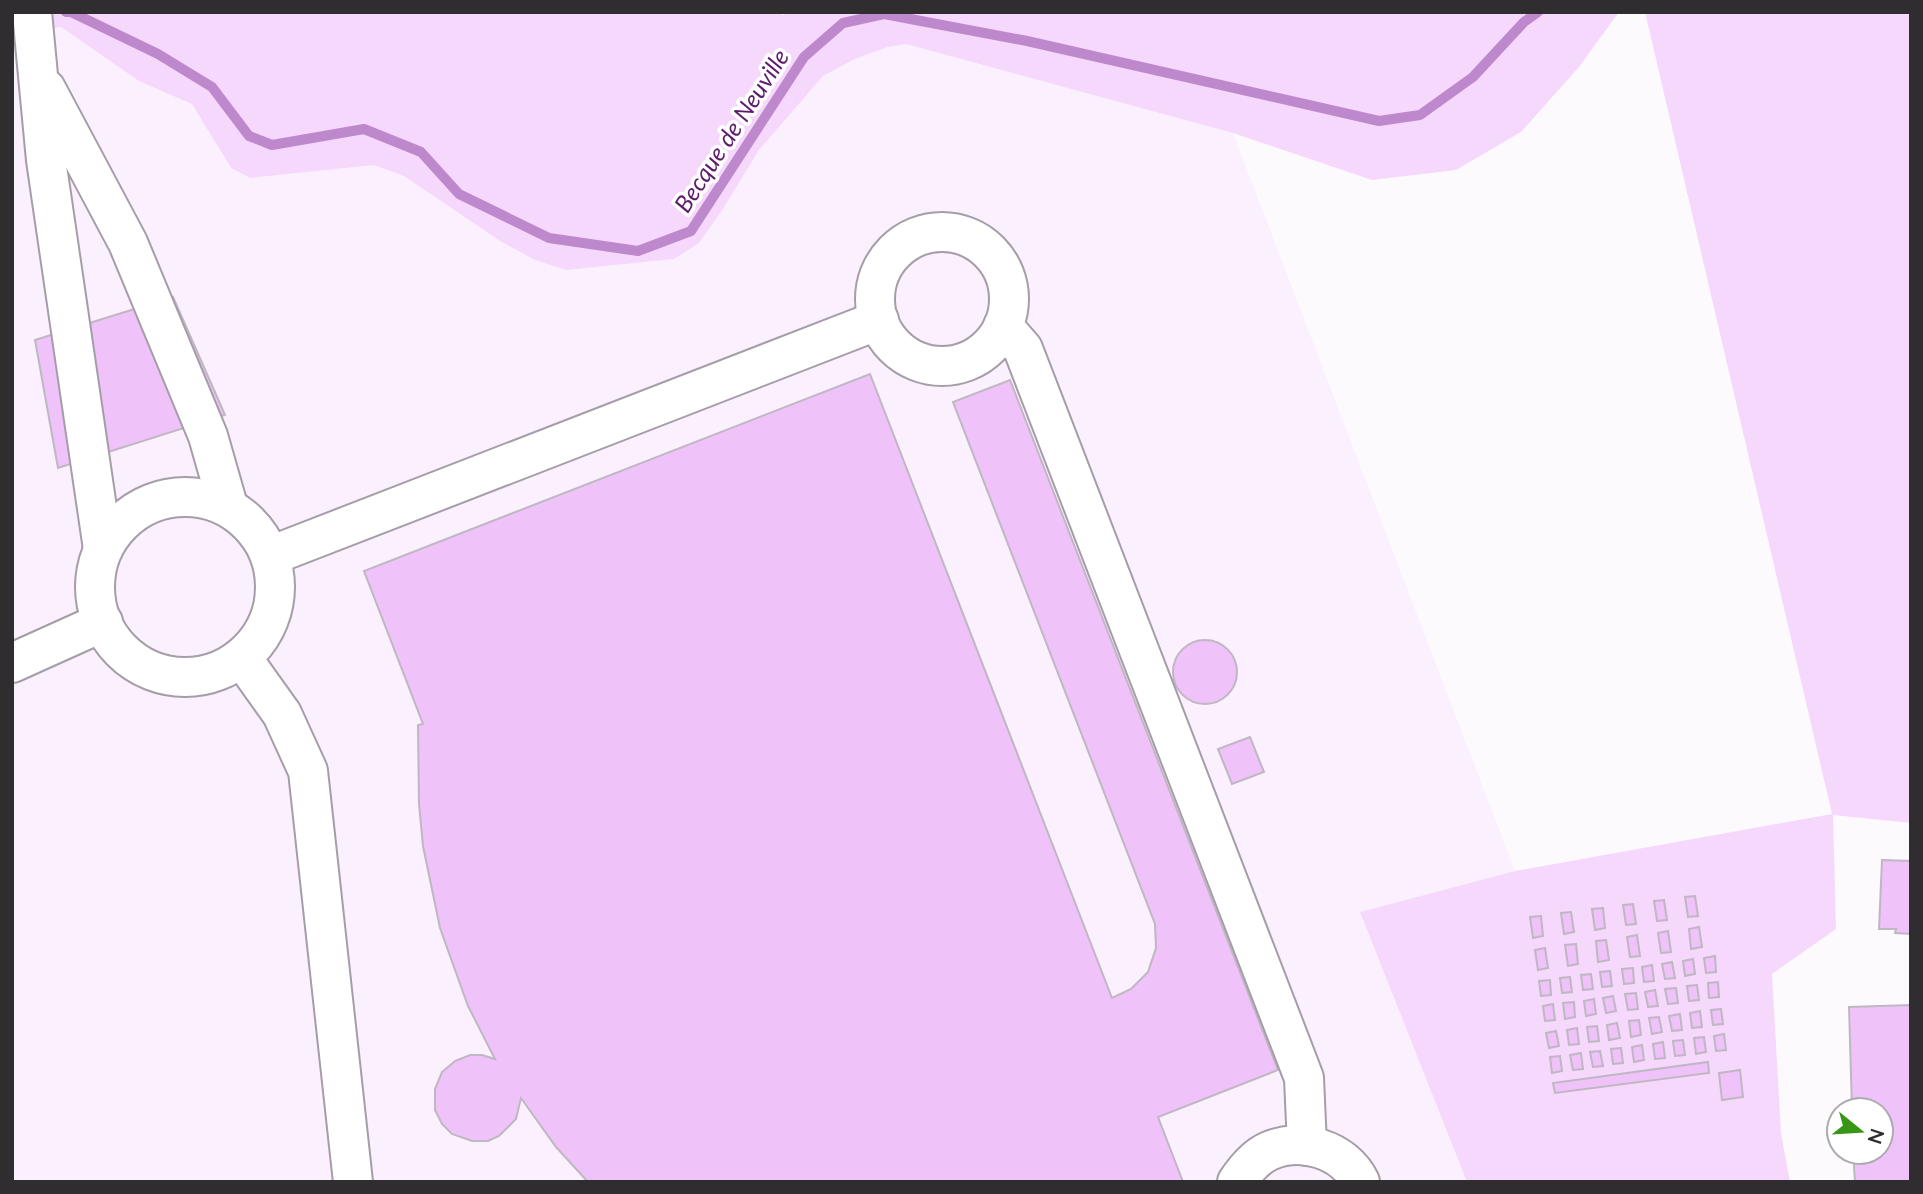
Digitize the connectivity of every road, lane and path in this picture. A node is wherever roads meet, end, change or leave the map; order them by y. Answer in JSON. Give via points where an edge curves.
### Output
{"nodes":[{"id":1,"x":35,"y":43,"type":"edge"},
{"id":2,"x":879,"y":320,"type":"junction"},
{"id":3,"x":1003,"y":326,"type":"junction"},
{"id":4,"x":228,"y":506,"type":"junction"},
{"id":5,"x":103,"y":549,"type":"junction"},
{"id":6,"x":270,"y":556,"type":"junction"},
{"id":7,"x":103,"y":622,"type":"junction"},
{"id":8,"x":242,"y":658,"type":"junction"},
{"id":9,"x":12,"y":663,"type":"edge"},
{"id":10,"x":1307,"y":1146,"type":"junction"},
{"id":11,"x":353,"y":1182,"type":"edge"},
{"id":12,"x":1237,"y":1182,"type":"edge"},
{"id":13,"x":1360,"y":1182,"type":"edge"}],
"edges":[{"from":1,"to":4,"type":"lane","via":[[128,243],[208,436]]},
{"from":1,"to":5,"type":"lane","via":[[46,160]]},
{"from":2,"to":3,"type":"lane","via":[[897,349],[915,361],[937,367],[980,355]]},
{"from":2,"to":3,"type":"lane","via":[[876,287],[883,267],[897,249],[915,237],[937,231],[979,242],[995,256],[1006,275],[1010,297]]},
{"from":2,"to":6,"type":"lane"},
{"from":3,"to":10,"type":"lane","via":[[1023,349],[1304,1078]]},
{"from":4,"to":5,"type":"lane","via":[[200,497],[171,497],[143,506],[119,524]]},
{"from":4,"to":6,"type":"lane","via":[[252,524]]},
{"from":5,"to":7,"type":"lane","via":[[94,578]]},
{"from":6,"to":8,"type":"lane","via":[[276,577],[274,607],[262,635]]},
{"from":7,"to":8,"type":"lane","via":[[129,658],[155,673],[186,678],[215,673]]},
{"from":7,"to":9,"type":"lane"},
{"from":8,"to":11,"type":"lane","via":[[282,715],[308,771]]},
{"from":10,"to":12,"type":"lane","via":[[1268,1151],[1248,1166]]},
{"from":10,"to":13,"type":"lane","via":[[1338,1156]]}]}
